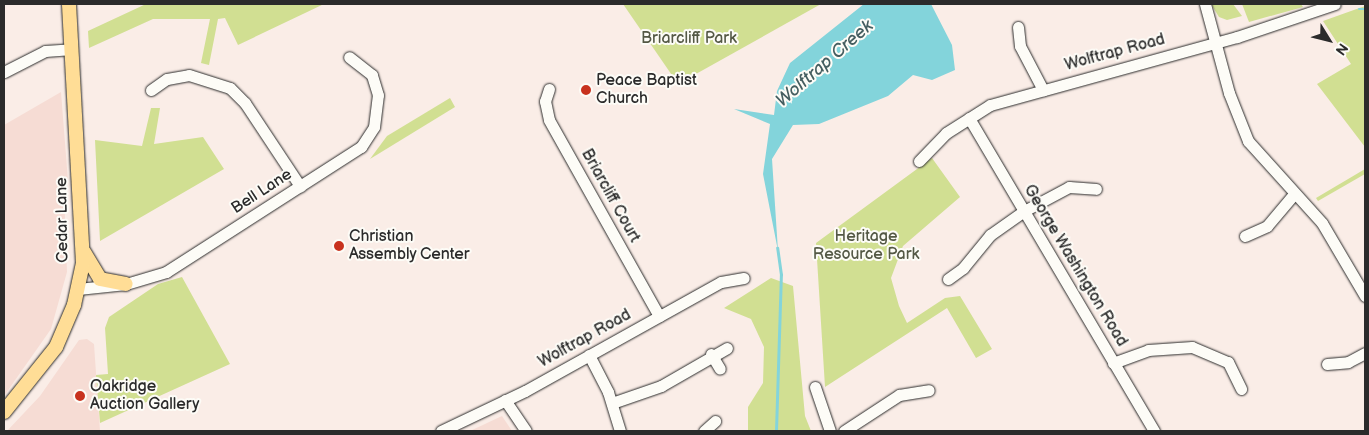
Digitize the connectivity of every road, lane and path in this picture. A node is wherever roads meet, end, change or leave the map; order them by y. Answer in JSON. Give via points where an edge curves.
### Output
{"nodes":[{"id":1,"x":69,"y":4,"type":"edge"},
{"id":2,"x":1205,"y":4,"type":"edge"},
{"id":3,"x":1335,"y":4,"type":"edge"},
{"id":4,"x":1018,"y":27,"type":"dead end"},
{"id":5,"x":1215,"y":43,"type":"junction"},
{"id":6,"x":72,"y":48,"type":"junction"},
{"id":7,"x":350,"y":57,"type":"dead end"},
{"id":8,"x":4,"y":72,"type":"edge"},
{"id":9,"x":549,"y":89,"type":"dead end"},
{"id":10,"x":151,"y":90,"type":"dead end"},
{"id":11,"x":1043,"y":90,"type":"junction"},
{"id":12,"x":969,"y":118,"type":"junction"},
{"id":13,"x":919,"y":161,"type":"dead end"},
{"id":14,"x":300,"y":186,"type":"junction"},
{"id":15,"x":1096,"y":189,"type":"dead end"},
{"id":16,"x":1294,"y":194,"type":"junction"},
{"id":17,"x":1024,"y":211,"type":"junction"},
{"id":18,"x":1245,"y":236,"type":"dead end"},
{"id":19,"x":84,"y":252,"type":"junction"},
{"id":20,"x":744,"y":278,"type":"dead end"},
{"id":21,"x":948,"y":279,"type":"dead end"},
{"id":22,"x":126,"y":284,"type":"junction"},
{"id":23,"x":78,"y":289,"type":"junction"},
{"id":24,"x":1365,"y":296,"type":"edge"},
{"id":25,"x":658,"y":316,"type":"junction"},
{"id":26,"x":727,"y":348,"type":"dead end"},
{"id":27,"x":1365,"y":353,"type":"edge"},
{"id":28,"x":712,"y":354,"type":"junction"},
{"id":29,"x":589,"y":355,"type":"junction"},
{"id":30,"x":1113,"y":363,"type":"junction"},
{"id":31,"x":1327,"y":364,"type":"dead end"},
{"id":32,"x":720,"y":369,"type":"dead end"},
{"id":33,"x":815,"y":386,"type":"dead end"},
{"id":34,"x":1241,"y":389,"type":"dead end"},
{"id":35,"x":929,"y":390,"type":"dead end"},
{"id":36,"x":505,"y":400,"type":"junction"},
{"id":37,"x":612,"y":403,"type":"junction"},
{"id":38,"x":4,"y":412,"type":"edge"},
{"id":39,"x":715,"y":422,"type":"dead end"},
{"id":40,"x":441,"y":431,"type":"edge"},
{"id":41,"x":526,"y":431,"type":"edge"},
{"id":42,"x":620,"y":431,"type":"edge"},
{"id":43,"x":704,"y":431,"type":"edge"},
{"id":44,"x":830,"y":431,"type":"edge"},
{"id":45,"x":844,"y":431,"type":"edge"},
{"id":46,"x":1154,"y":431,"type":"edge"}],
"edges":[{"from":1,"to":6,"type":"main road","name":"Cedar Lane"},
{"from":2,"to":5,"type":"street"},
{"from":3,"to":5,"type":"street","name":"Wolftrap Road"},
{"from":4,"to":11,"type":"street","via":[[1020,46]]},
{"from":5,"to":11,"type":"street","name":"Wolftrap Road"},
{"from":5,"to":16,"type":"street","via":[[1248,142]]},
{"from":6,"to":8,"type":"street","via":[[45,52]]},
{"from":6,"to":19,"type":"main road","name":"Cedar Lane"},
{"from":7,"to":14,"type":"street","name":"Bell Lane","via":[[366,67],[376,84],[379,106],[374,127],[352,153]]},
{"from":9,"to":25,"type":"street","name":"Briarcliff Court","via":[[545,101],[549,120]]},
{"from":10,"to":14,"type":"street","via":[[166,79],[190,75],[230,88],[245,103]]},
{"from":11,"to":12,"type":"street","name":"Wolftrap Road","via":[[990,106]]},
{"from":12,"to":13,"type":"street","name":"Wolftrap Road","via":[[938,140]]},
{"from":12,"to":17,"type":"street","name":"George Washington Road"},
{"from":14,"to":22,"type":"street","name":"Bell Lane","via":[[166,272]]},
{"from":15,"to":17,"type":"street","via":[[1069,187]]},
{"from":16,"to":18,"type":"street","via":[[1267,226]]},
{"from":16,"to":24,"type":"street","via":[[1322,224]]},
{"from":17,"to":21,"type":"street","via":[[990,235],[963,268]]},
{"from":17,"to":30,"type":"street","name":"George Washington Road"},
{"from":19,"to":22,"type":"main road","via":[[100,278]]},
{"from":19,"to":23,"type":"main road","name":"Cedar Lane"},
{"from":20,"to":25,"type":"street","name":"Wolftrap Road","via":[[721,282]]},
{"from":22,"to":23,"type":"street","name":"Bell Lane"},
{"from":23,"to":38,"type":"main road","name":"Cedar Lane","via":[[56,347]]},
{"from":25,"to":29,"type":"street","name":"Wolftrap Road"},
{"from":26,"to":28,"type":"street"},
{"from":27,"to":31,"type":"street","via":[[1348,362]]},
{"from":28,"to":32,"type":"street"},
{"from":28,"to":37,"type":"street","via":[[661,386]]},
{"from":29,"to":36,"type":"street","name":"Wolftrap Road"},
{"from":29,"to":37,"type":"street"},
{"from":30,"to":34,"type":"street","via":[[1156,348],[1192,348],[1228,362]]},
{"from":30,"to":46,"type":"street","name":"George Washington Road"},
{"from":33,"to":44,"type":"street"},
{"from":35,"to":45,"type":"street","via":[[899,395]]},
{"from":36,"to":40,"type":"street","name":"Wolftrap Road"},
{"from":36,"to":41,"type":"street"},
{"from":37,"to":42,"type":"street"},
{"from":39,"to":43,"type":"street"}]}
